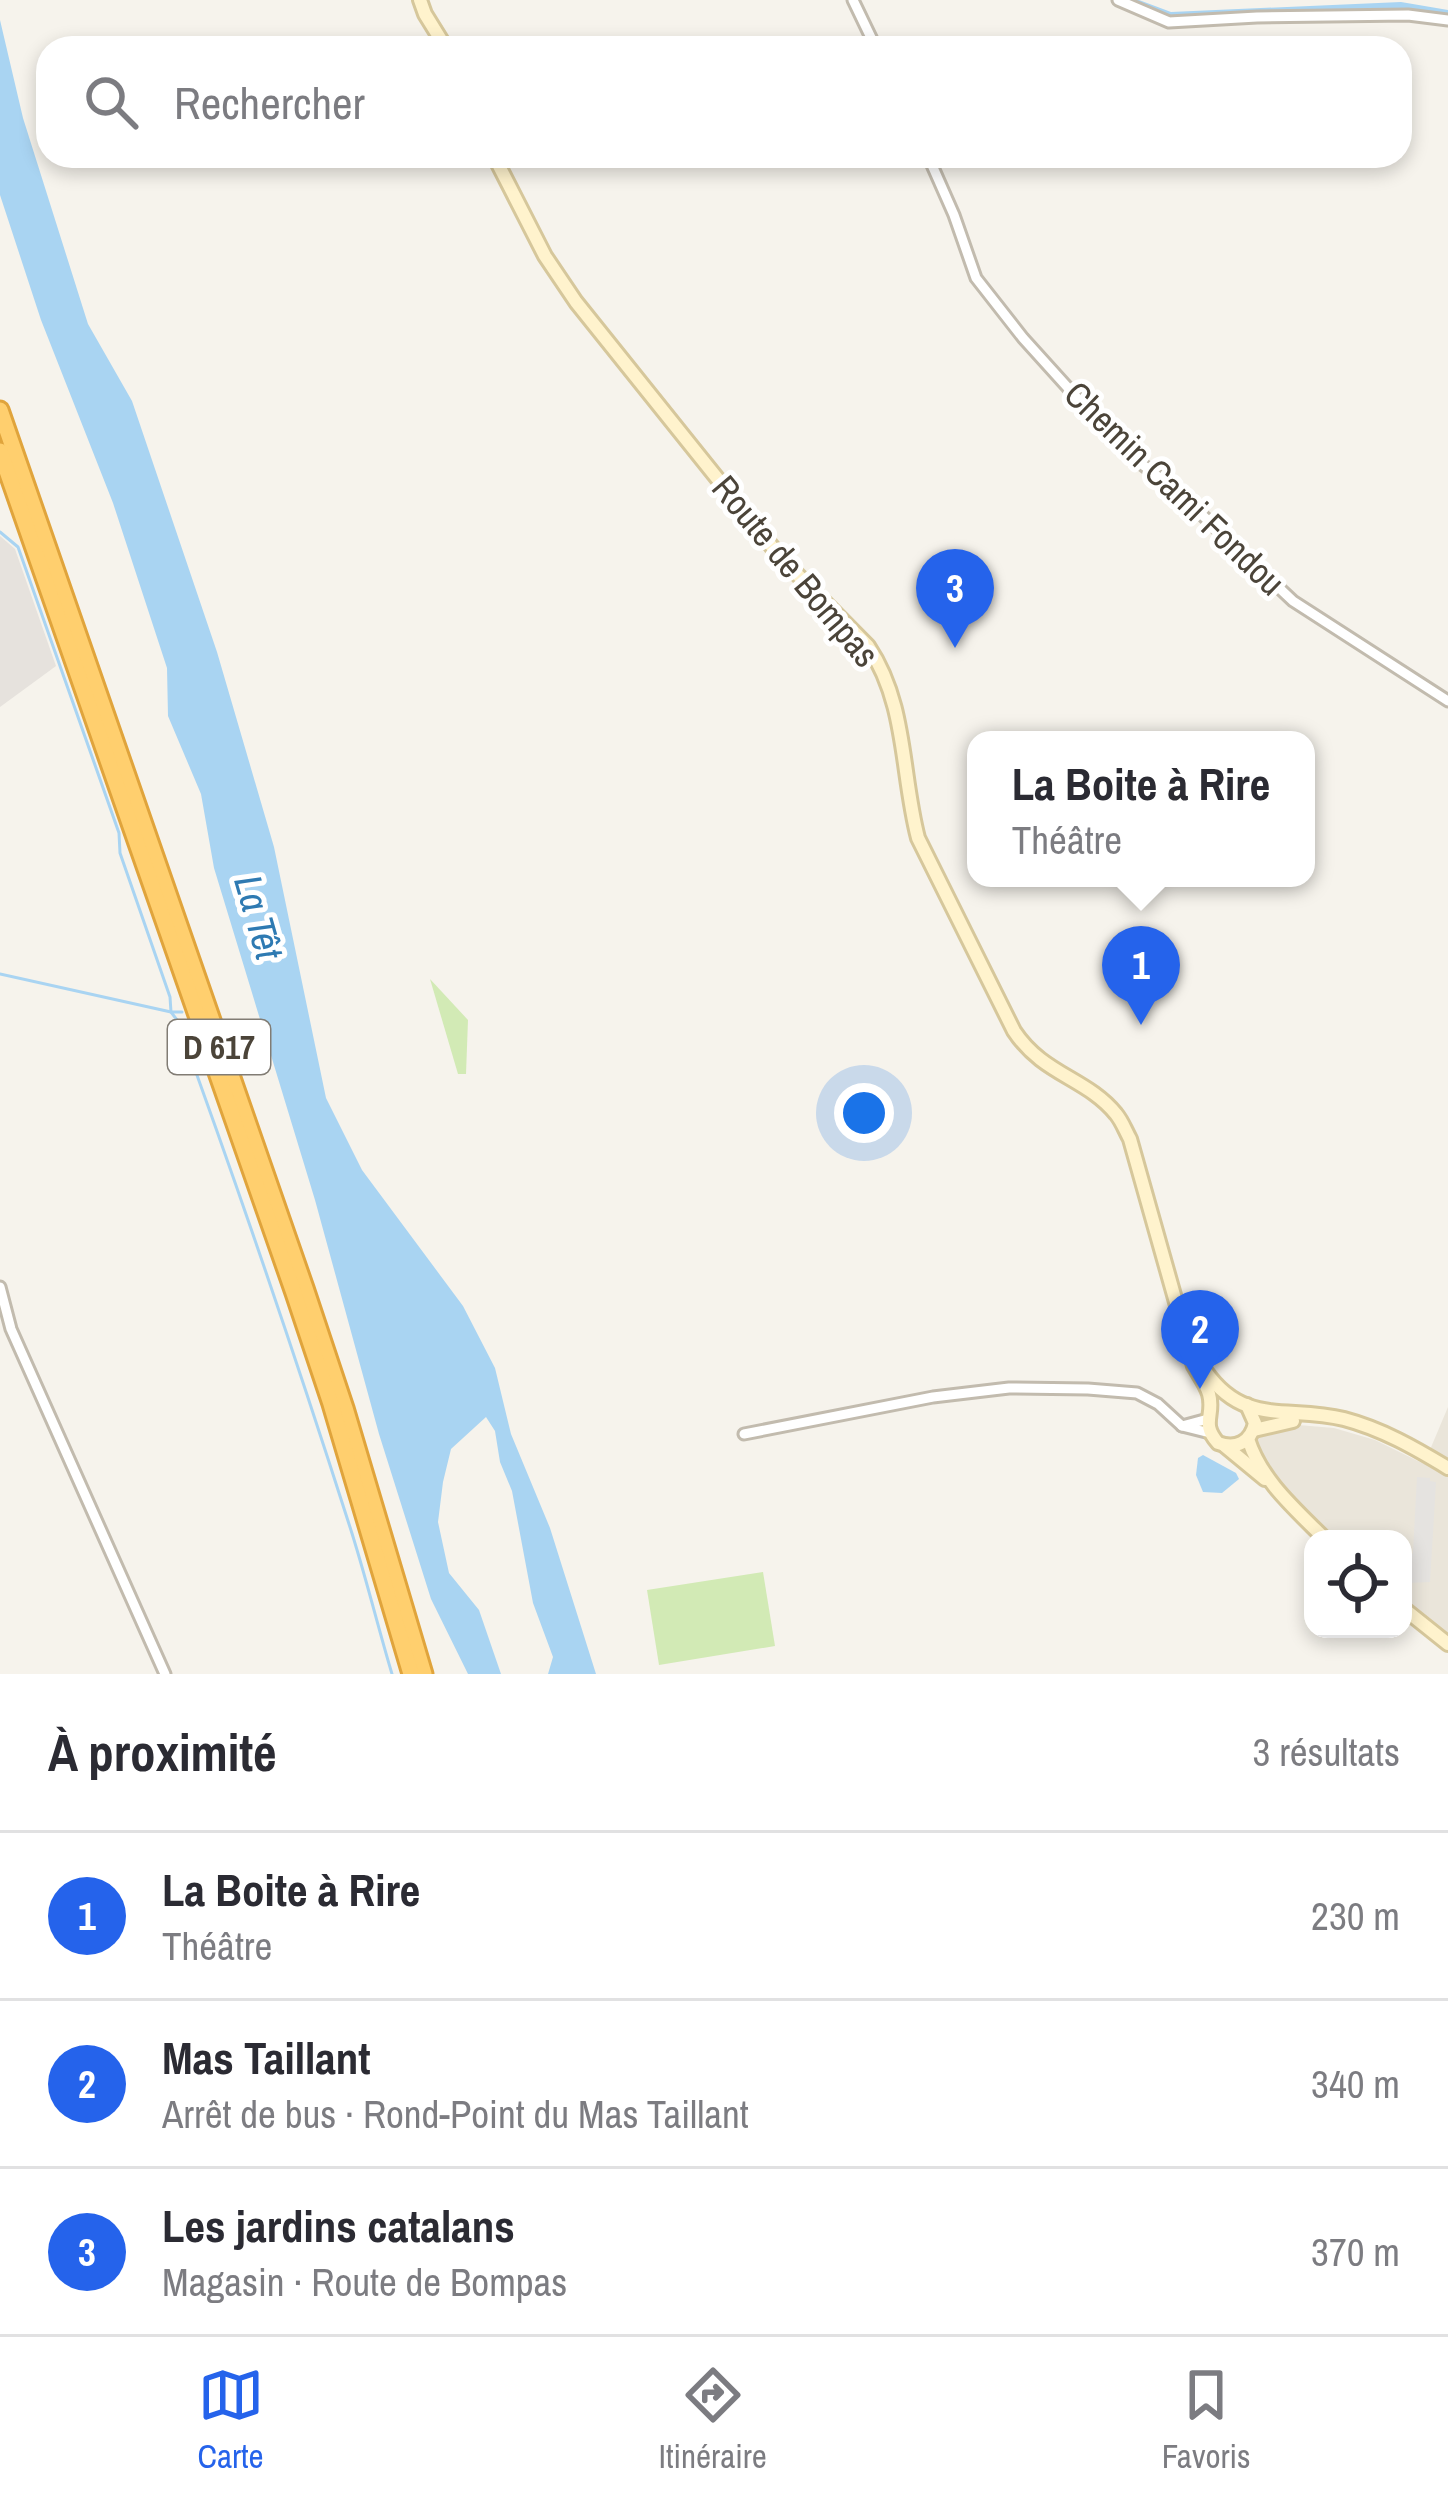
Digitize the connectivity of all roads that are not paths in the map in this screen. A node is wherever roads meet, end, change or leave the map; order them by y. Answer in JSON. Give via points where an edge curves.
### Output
{"nodes":[{"id":1,"x":420,"y":0,"type":"edge"},
{"id":2,"x":853,"y":0,"type":"edge"},
{"id":3,"x":1118,"y":0,"type":"edge"},
{"id":4,"x":1448,"y":20,"type":"edge"},
{"id":5,"x":439,"y":36,"type":"edge"},
{"id":6,"x":870,"y":36,"type":"edge"},
{"id":7,"x":500,"y":168,"type":"edge"},
{"id":8,"x":933,"y":168,"type":"edge"},
{"id":9,"x":0,"y":410,"type":"edge"},
{"id":10,"x":0,"y":451,"type":"edge"},
{"id":11,"x":1448,"y":701,"type":"edge"},
{"id":12,"x":0,"y":1286,"type":"edge"},
{"id":13,"x":1181,"y":1326,"type":"junction"},
{"id":14,"x":1240,"y":1402,"type":"junction"},
{"id":15,"x":1209,"y":1421,"type":"junction"},
{"id":16,"x":744,"y":1433,"type":"dead end"},
{"id":17,"x":1251,"y":1434,"type":"junction"},
{"id":18,"x":1225,"y":1445,"type":"junction"},
{"id":19,"x":1448,"y":1472,"type":"edge"},
{"id":20,"x":1272,"y":1484,"type":"junction"},
{"id":21,"x":1315,"y":1530,"type":"edge"},
{"id":22,"x":1412,"y":1615,"type":"edge"},
{"id":23,"x":1448,"y":1644,"type":"edge"},
{"id":24,"x":165,"y":1674,"type":"edge"},
{"id":25,"x":411,"y":1674,"type":"edge"},
{"id":26,"x":424,"y":1674,"type":"edge"}],
"edges":[{"from":1,"to":5,"type":"main road"},
{"from":2,"to":6,"type":"street"},
{"from":3,"to":4,"type":"street","via":[[1169,22]]},
{"from":7,"to":13,"type":"main road","name":"Route de Bompas","via":[[576,302],[781,557],[878,661],[900,724],[919,838],[1025,1049],[1119,1117]]},
{"from":8,"to":11,"type":"street","name":"Chemin Cami Fondou","via":[[976,278],[1125,451],[1304,609]]},
{"from":9,"to":26,"type":"highway","number":"D 617","via":[[305,1288]]},
{"from":10,"to":25,"type":"highway","number":"D 617","via":[[302,1315]]},
{"from":12,"to":24,"type":"street","via":[[11,1329]]},
{"from":13,"to":14,"type":"main road","via":[[1219,1390]]},
{"from":13,"to":15,"type":"main road","via":[[1208,1390]]},
{"from":14,"to":15,"type":"main road","via":[[1220,1402]]},
{"from":14,"to":17,"type":"main road","via":[[1254,1416]]},
{"from":14,"to":19,"type":"main road","via":[[1342,1419],[1400,1440]]},
{"from":15,"to":16,"type":"street","via":[[1182,1426],[1137,1394],[1009,1388]]},
{"from":15,"to":18,"type":"main road"},
{"from":17,"to":18,"type":"main road"},
{"from":17,"to":19,"type":"main road","via":[[1289,1420],[1349,1429]]},
{"from":17,"to":20,"type":"main road","via":[[1254,1458]]},
{"from":18,"to":20,"type":"main road"},
{"from":20,"to":21,"type":"main road"},
{"from":22,"to":23,"type":"main road"}]}
